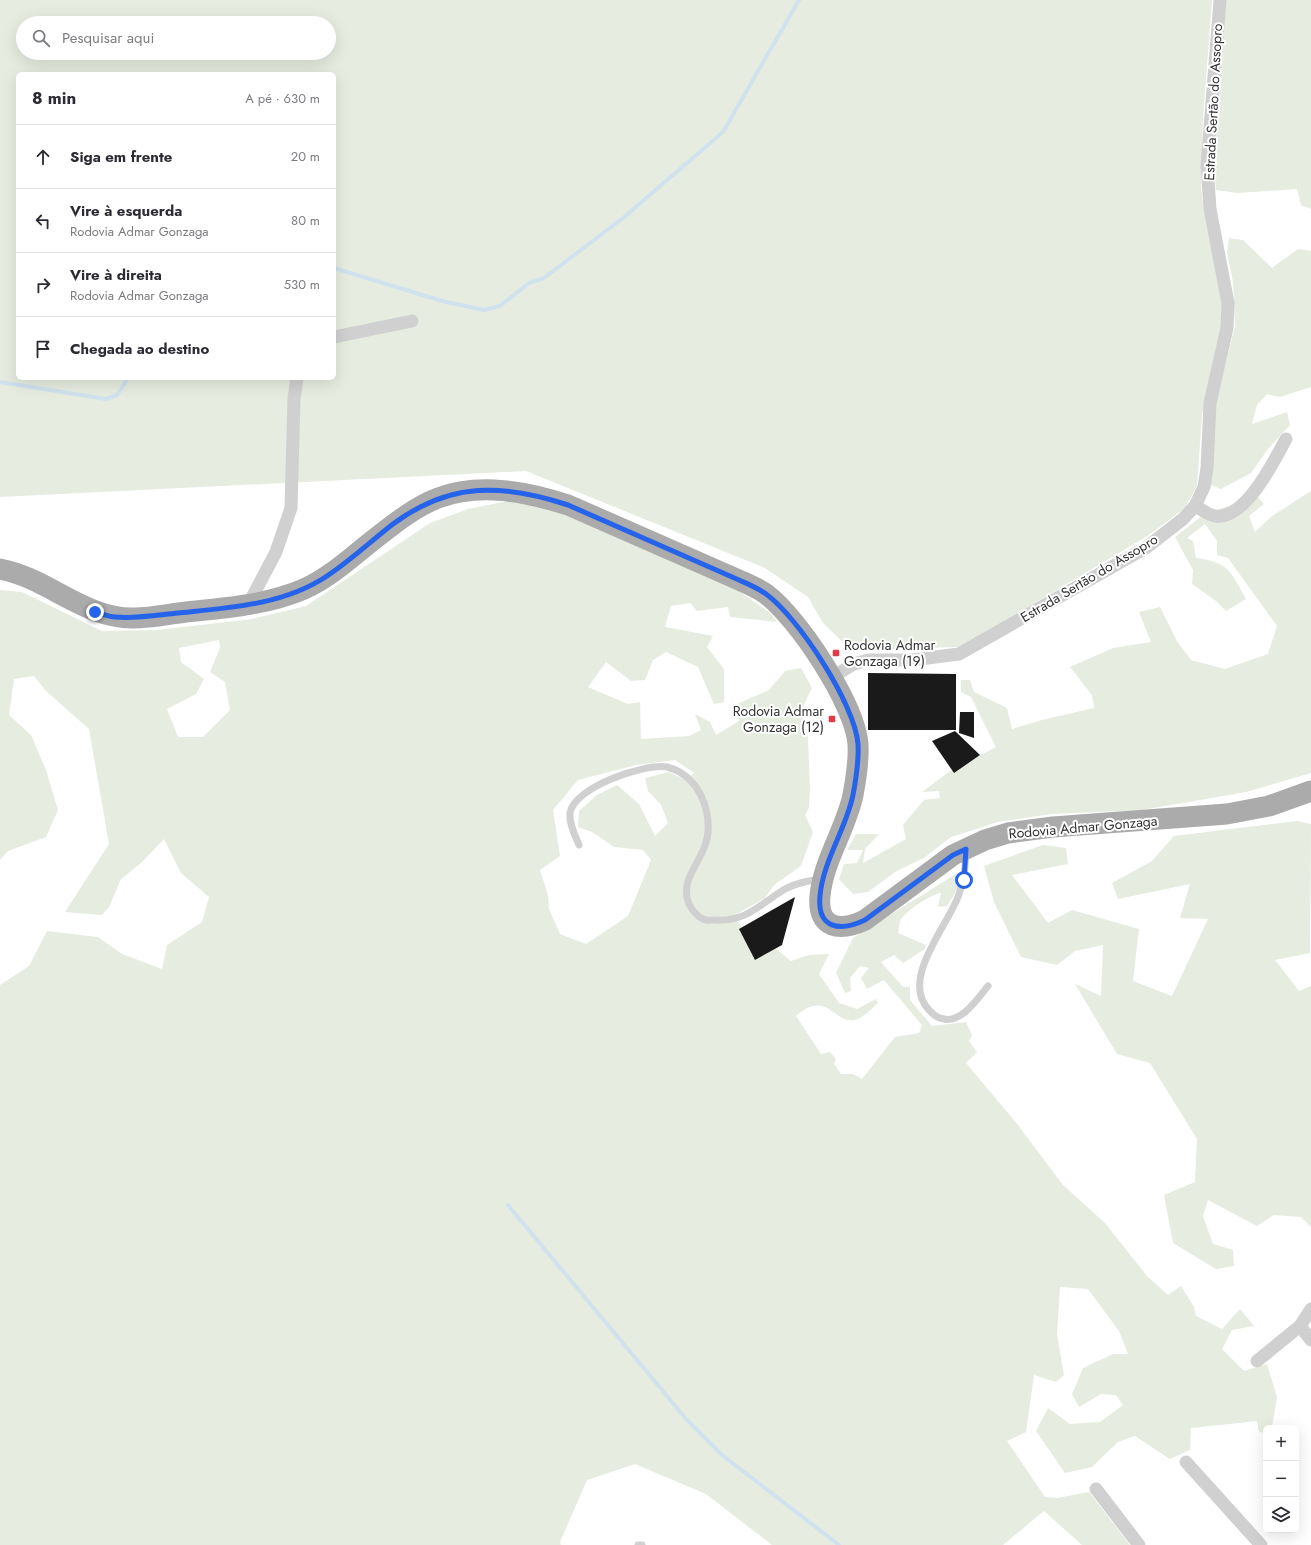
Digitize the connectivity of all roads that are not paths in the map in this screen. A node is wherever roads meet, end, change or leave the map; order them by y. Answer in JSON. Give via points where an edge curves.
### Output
{"nodes":[{"id":1,"x":1220,"y":0,"type":"edge"},
{"id":2,"x":412,"y":321,"type":"dead end"},
{"id":3,"x":336,"y":337,"type":"edge"},
{"id":4,"x":297,"y":380,"type":"edge"},
{"id":5,"x":1286,"y":439,"type":"dead end"},
{"id":6,"x":1195,"y":506,"type":"junction"},
{"id":7,"x":0,"y":569,"type":"edge"},
{"id":8,"x":248,"y":605,"type":"junction"},
{"id":9,"x":832,"y":677,"type":"junction"},
{"id":10,"x":1311,"y":791,"type":"edge"},
{"id":11,"x":579,"y":845,"type":"dead end"},
{"id":12,"x":966,"y":849,"type":"junction"},
{"id":13,"x":823,"y":878,"type":"junction"},
{"id":14,"x":988,"y":986,"type":"dead end"},
{"id":15,"x":1311,"y":1309,"type":"edge"},
{"id":16,"x":1300,"y":1326,"type":"junction"},
{"id":17,"x":1311,"y":1340,"type":"edge"},
{"id":18,"x":1258,"y":1361,"type":"dead end"},
{"id":19,"x":1186,"y":1462,"type":"dead end"},
{"id":20,"x":1096,"y":1489,"type":"dead end"},
{"id":21,"x":638,"y":1545,"type":"edge"},
{"id":22,"x":642,"y":1545,"type":"edge"},
{"id":23,"x":1139,"y":1545,"type":"edge"},
{"id":24,"x":1261,"y":1545,"type":"edge"}],
"edges":[{"from":1,"to":6,"type":"street","name":"Estrada Sertão do Assopro","via":[[1207,166],[1210,209],[1228,303],[1227,328],[1210,403],[1204,487]]},
{"from":2,"to":3,"type":"street"},
{"from":4,"to":8,"type":"street","via":[[291,508],[276,552]]},
{"from":5,"to":6,"type":"street","via":[[1256,492],[1234,511],[1214,516]]},
{"from":6,"to":9,"type":"street","name":"Estrada Sertão do Assopro","via":[[1183,519],[1147,547],[959,654],[912,660],[868,660],[854,664]]},
{"from":7,"to":8,"type":"main road","name":"Rodovia Admar Gonzaga","via":[[21,575],[95,612],[114,617],[135,618]]},
{"from":8,"to":9,"type":"main road","name":"Rodovia Admar Gonzaga","via":[[278,598],[315,583],[394,523],[439,498],[469,491],[499,490],[543,497],[568,505],[766,594],[787,615]]},
{"from":9,"to":13,"type":"main road","name":"Rodovia Admar Gonzaga","via":[[852,717],[858,743],[857,768],[853,796]]},
{"from":10,"to":12,"type":"main road","name":"Rodovia Admar Gonzaga","via":[[1269,806],[1227,814],[1031,829],[1008,833]]},
{"from":11,"to":13,"type":"lane","via":[[570,813],[582,795],[603,783],[634,771],[666,767],[677,770],[699,791],[709,820],[705,847],[687,881],[685,896],[692,910],[704,920],[728,921],[752,913],[785,889],[798,883]]},
{"from":12,"to":13,"type":"main road","name":"Rodovia Admar Gonzaga","via":[[953,855],[854,926],[831,926],[824,920],[820,909]]},
{"from":12,"to":14,"type":"lane","via":[[965,874],[960,892],[922,968],[919,986],[924,1004],[937,1018],[948,1020],[966,1013]]},
{"from":15,"to":16,"type":"street"},
{"from":16,"to":17,"type":"street"},
{"from":16,"to":18,"type":"street"},
{"from":19,"to":24,"type":"street"},
{"from":20,"to":23,"type":"street"},
{"from":21,"to":22,"type":"lane"}]}
